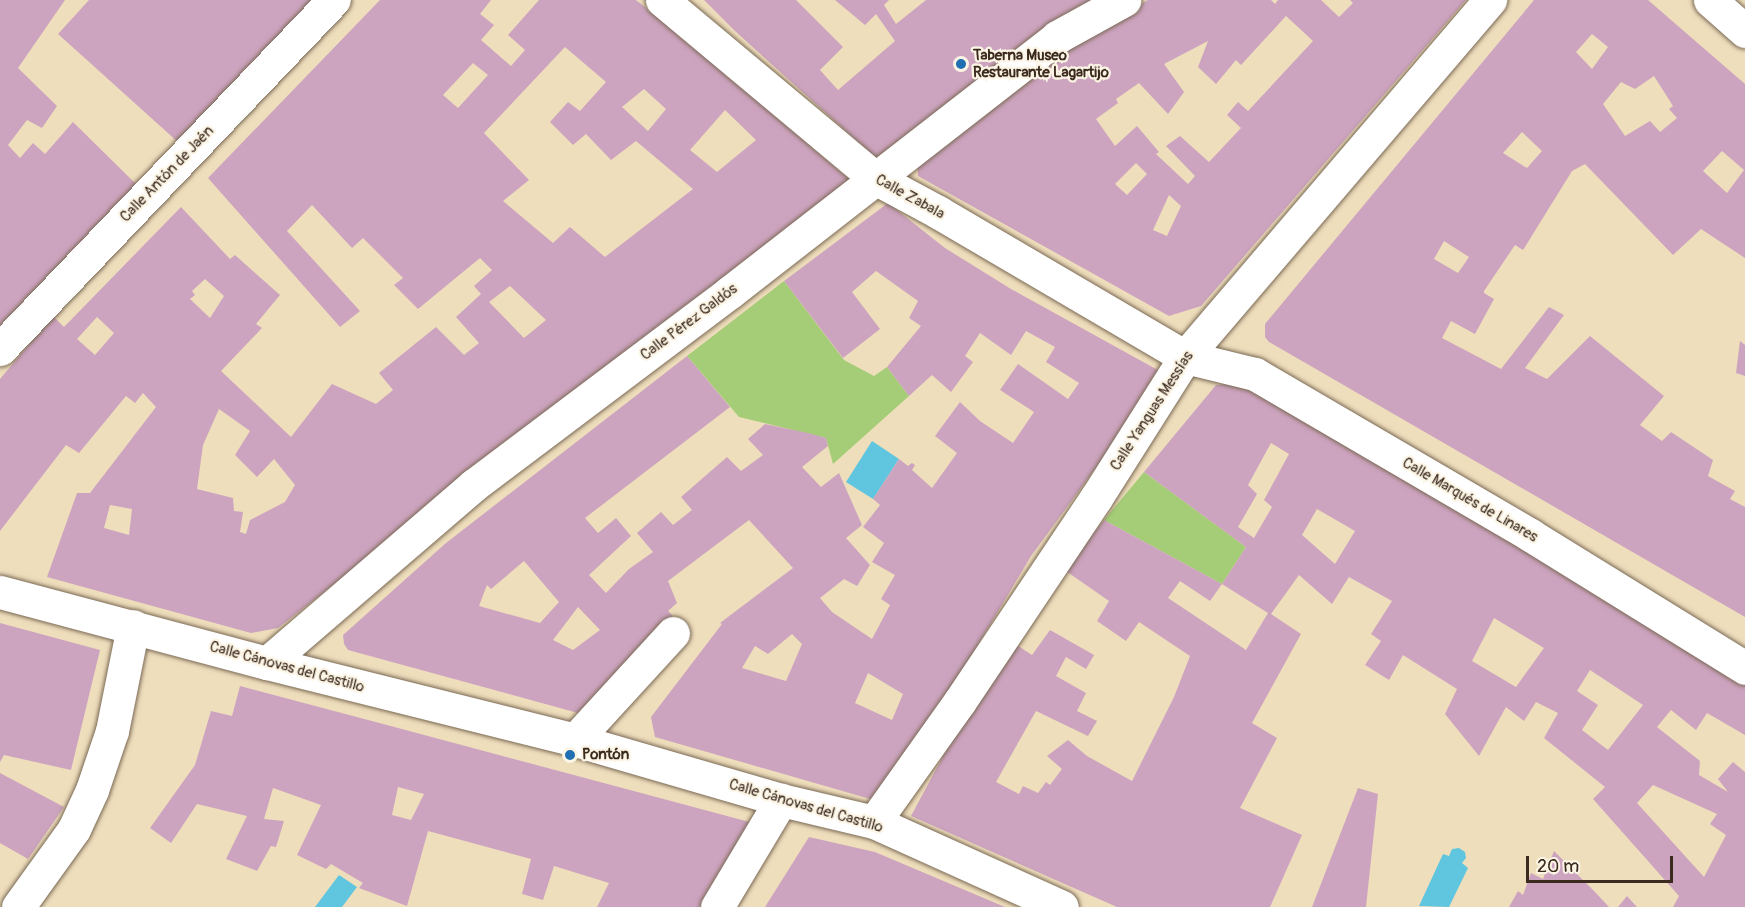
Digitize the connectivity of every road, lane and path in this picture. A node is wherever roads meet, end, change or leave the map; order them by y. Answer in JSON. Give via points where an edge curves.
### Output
{"nodes":[{"id":1,"x":334,"y":0,"type":"edge"},
{"id":2,"x":662,"y":0,"type":"edge"},
{"id":3,"x":1124,"y":0,"type":"edge"},
{"id":4,"x":1490,"y":0,"type":"edge"},
{"id":5,"x":1710,"y":0,"type":"edge"},
{"id":6,"x":1745,"y":31,"type":"edge"},
{"id":7,"x":875,"y":178,"type":"junction"},
{"id":8,"x":0,"y":349,"type":"edge"},
{"id":9,"x":1185,"y":357,"type":"junction"},
{"id":10,"x":0,"y":592,"type":"edge"},
{"id":11,"x":133,"y":626,"type":"junction"},
{"id":12,"x":673,"y":633,"type":"dead end"},
{"id":13,"x":267,"y":663,"type":"junction"},
{"id":14,"x":1745,"y":668,"type":"edge"},
{"id":15,"x":575,"y":740,"type":"junction"},
{"id":16,"x":781,"y":800,"type":"junction"},
{"id":17,"x":874,"y":822,"type":"junction"},
{"id":18,"x":18,"y":907,"type":"edge"},
{"id":19,"x":717,"y":907,"type":"edge"},
{"id":20,"x":1062,"y":907,"type":"edge"}],
"edges":[{"from":1,"to":8,"type":"street","name":"Calle Antón de Jaén"},
{"from":2,"to":7,"type":"street","name":"Calle Zabala"},
{"from":3,"to":7,"type":"street","name":"Calle Pérez Galdós","via":[[1057,38]]},
{"from":4,"to":9,"type":"street","name":"Calle Yanguas Messías"},
{"from":5,"to":6,"type":"street"},
{"from":7,"to":9,"type":"street","name":"Calle Zabala"},
{"from":7,"to":13,"type":"street","name":"Calle Pérez Galdós","via":[[474,484]]},
{"from":9,"to":14,"type":"street","name":"Calle Marqués de Linares","via":[[1255,374],[1530,535]]},
{"from":9,"to":17,"type":"street","name":"Calle Yanguas Messías","via":[[1096,498]]},
{"from":10,"to":11,"type":"street","name":"Calle Cánovas del Castillo"},
{"from":11,"to":13,"type":"street","name":"Calle Cánovas del Castillo"},
{"from":11,"to":18,"type":"street","via":[[112,731],[92,790],[74,829]]},
{"from":12,"to":15,"type":"street"},
{"from":13,"to":15,"type":"street","name":"Calle Cánovas del Castillo"},
{"from":15,"to":16,"type":"street","name":"Calle Cánovas del Castillo"},
{"from":16,"to":17,"type":"street","name":"Calle Cánovas del Castillo"},
{"from":16,"to":19,"type":"street"},
{"from":17,"to":20,"type":"street","name":"Calle Cánovas del Castillo"}]}
